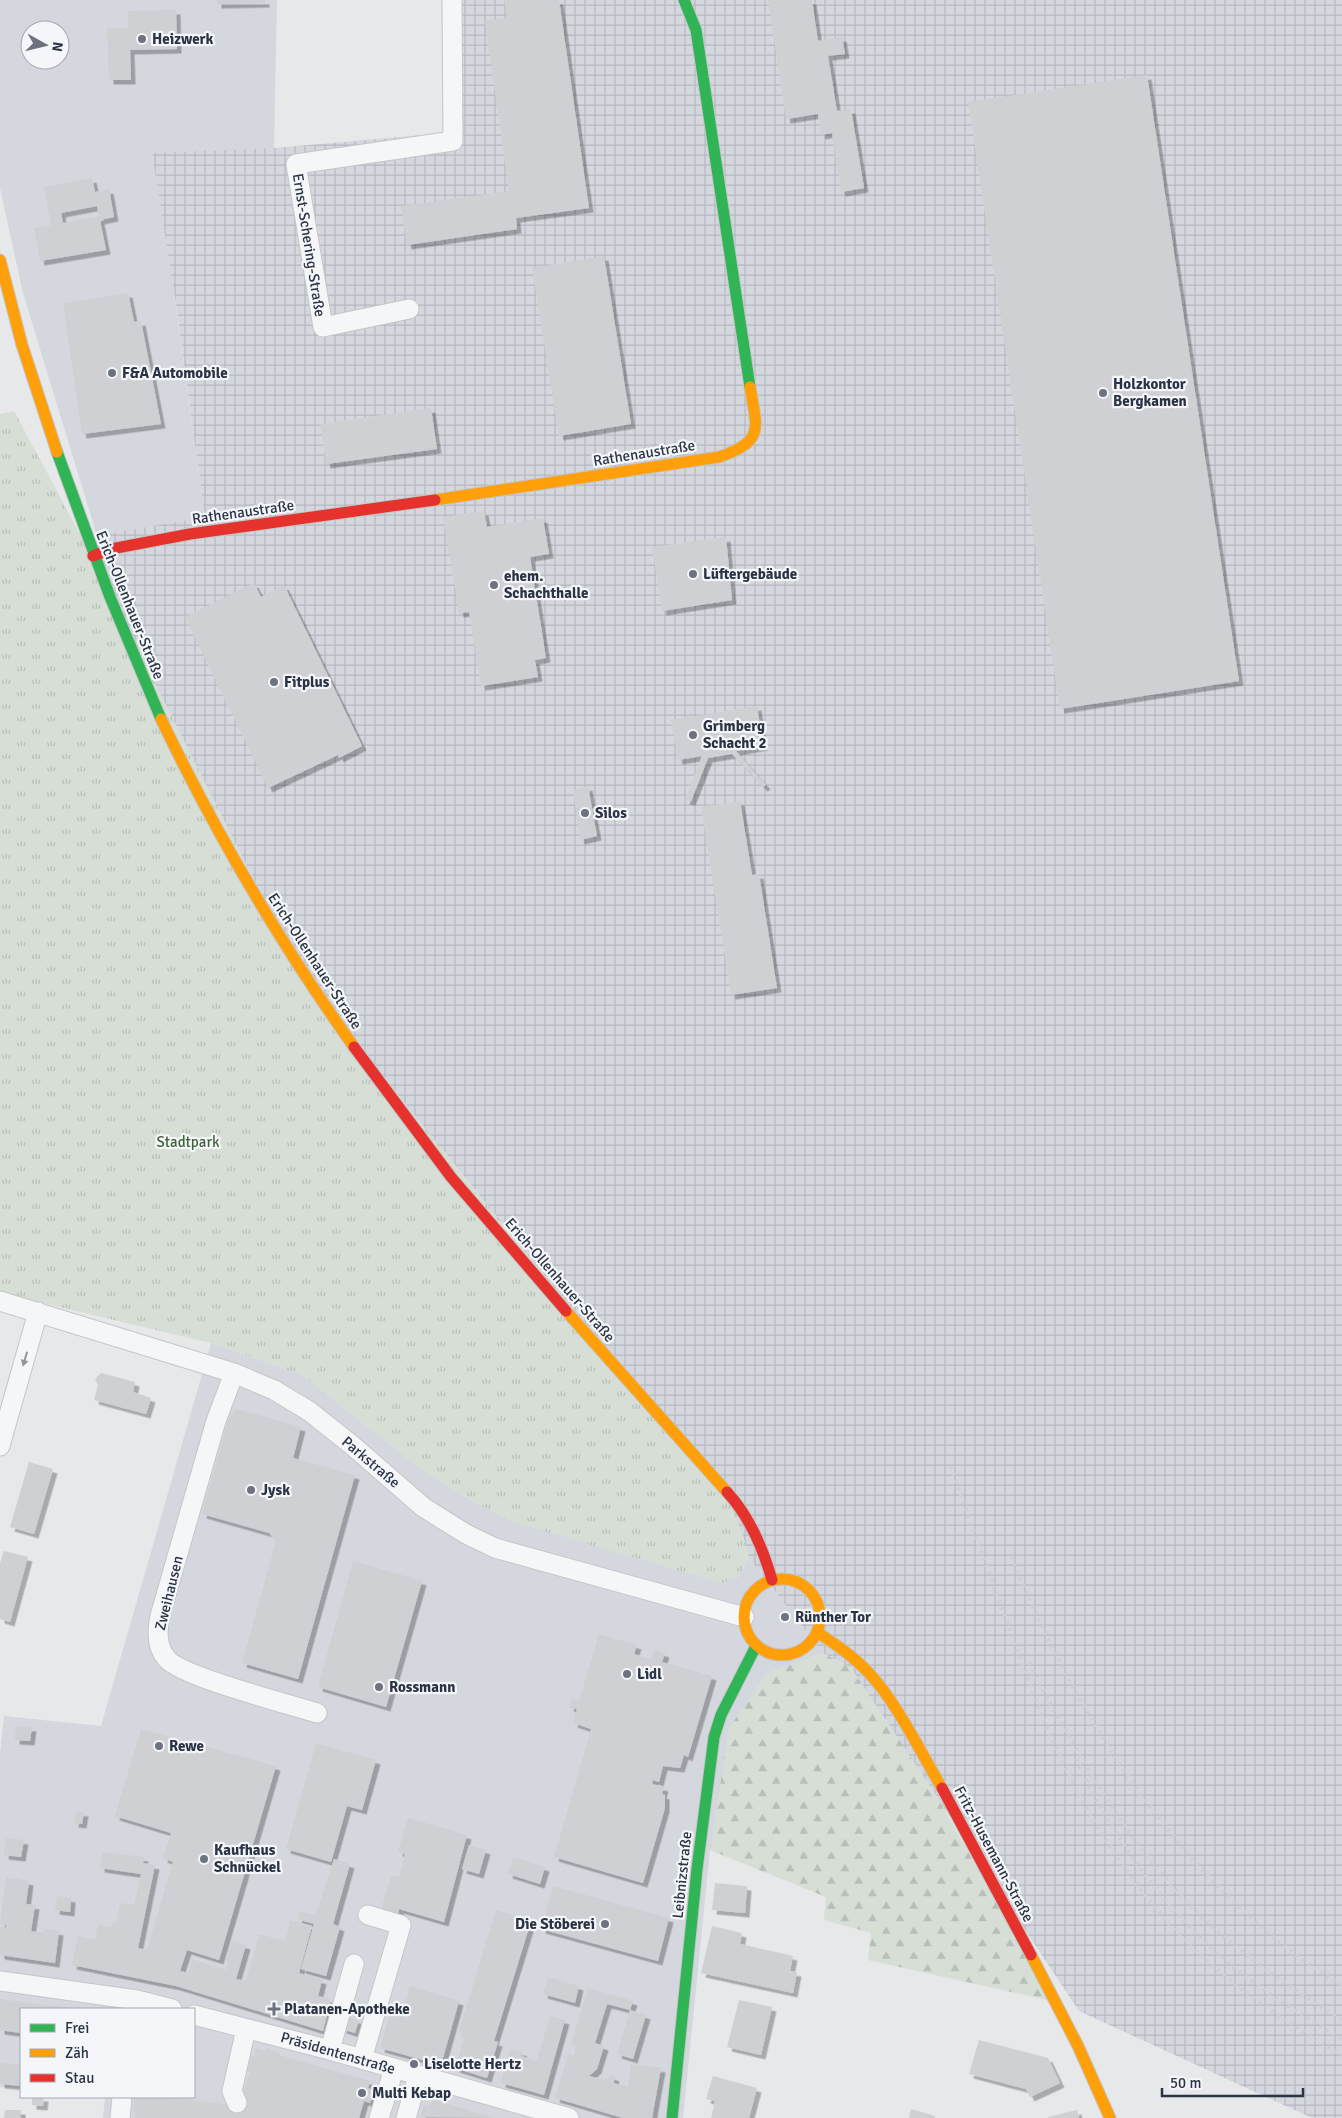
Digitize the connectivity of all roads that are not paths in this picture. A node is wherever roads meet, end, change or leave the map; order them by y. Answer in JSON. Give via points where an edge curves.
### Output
{"nodes":[{"id":1,"x":452,"y":0,"type":"edge"},
{"id":2,"x":684,"y":0,"type":"edge"},
{"id":3,"x":0,"y":260,"type":"edge"},
{"id":4,"x":409,"y":309,"type":"dead end"},
{"id":5,"x":93,"y":556,"type":"junction"},
{"id":6,"x":0,"y":1301,"type":"edge"},
{"id":7,"x":38,"y":1312,"type":"junction"},
{"id":8,"x":234,"y":1373,"type":"junction"},
{"id":9,"x":0,"y":1446,"type":"edge"},
{"id":10,"x":772,"y":1580,"type":"junction"},
{"id":11,"x":744,"y":1617,"type":"junction"},
{"id":12,"x":816,"y":1632,"type":"junction"},
{"id":13,"x":756,"y":1646,"type":"junction"},
{"id":14,"x":317,"y":1713,"type":"dead end"},
{"id":15,"x":368,"y":1915,"type":"dead end"},
{"id":16,"x":354,"y":1964,"type":"dead end"},
{"id":17,"x":0,"y":1981,"type":"edge"},
{"id":18,"x":136,"y":2005,"type":"edge"},
{"id":19,"x":163,"y":2008,"type":"edge"},
{"id":20,"x":195,"y":2015,"type":"edge"},
{"id":21,"x":246,"y":2029,"type":"junction"},
{"id":22,"x":330,"y":2050,"type":"junction"},
{"id":23,"x":362,"y":2059,"type":"junction"},
{"id":24,"x":394,"y":2069,"type":"junction"},
{"id":25,"x":418,"y":2076,"type":"junction"},
{"id":26,"x":122,"y":2098,"type":"edge"},
{"id":27,"x":237,"y":2103,"type":"dead end"},
{"id":28,"x":120,"y":2118,"type":"edge"},
{"id":29,"x":379,"y":2118,"type":"edge"},
{"id":30,"x":406,"y":2118,"type":"edge"},
{"id":31,"x":569,"y":2118,"type":"edge"},
{"id":32,"x":672,"y":2118,"type":"edge"},
{"id":33,"x":1110,"y":2118,"type":"edge"}],
"edges":[{"from":1,"to":4,"type":"street","name":"Ernst-Schering-Straße","via":[[452,141],[296,164],[323,328]]},
{"from":2,"to":5,"type":"street","name":"Rathenaustraße","via":[[696,30],[756,426],[748,445],[719,457],[190,534],[111,549]]},
{"from":3,"to":5,"type":"street","name":"Erich-Ollenhauer-Straße","via":[[46,423]]},
{"from":5,"to":10,"type":"street","name":"Erich-Ollenhauer-Straße","via":[[157,710],[202,801],[304,977],[452,1179],[731,1496],[763,1549]]},
{"from":6,"to":7,"type":"street","name":"Parkstraße"},
{"from":7,"to":8,"type":"street","name":"Parkstraße"},
{"from":7,"to":9,"type":"street","one_way":true},
{"from":8,"to":11,"type":"street","name":"Parkstraße","via":[[274,1390],[309,1412],[423,1507],[495,1548]]},
{"from":8,"to":14,"type":"street","name":"Zweihausen","via":[[216,1421],[160,1616],[161,1650],[167,1660],[192,1674]]},
{"from":10,"to":11,"type":"street","via":[[753,1592],[746,1604]]},
{"from":10,"to":12,"type":"street","via":[[786,1579],[799,1583],[810,1592],[817,1604]]},
{"from":11,"to":13,"type":"street","via":[[747,1633]]},
{"from":12,"to":13,"type":"street","via":[[809,1644],[797,1652],[769,1653]]},
{"from":12,"to":33,"type":"street","name":"Fritz-Husemann-Straße","via":[[846,1650],[889,1699],[946,1795],[1025,1943],[1078,2046]]},
{"from":13,"to":32,"type":"street","name":"Leibnizstraße","via":[[721,1714],[714,1737]]},
{"from":15,"to":23,"type":"street","via":[[401,1924]]},
{"from":16,"to":22,"type":"street"},
{"from":17,"to":18,"type":"street"},
{"from":18,"to":19,"type":"street"},
{"from":20,"to":21,"type":"street","name":"Präsidentenstraße"},
{"from":21,"to":22,"type":"street","name":"Präsidentenstraße"},
{"from":21,"to":27,"type":"street","via":[[232,2091]]},
{"from":22,"to":23,"type":"street","name":"Präsidentenstraße"},
{"from":23,"to":24,"type":"street","name":"Präsidentenstraße"},
{"from":24,"to":25,"type":"street","name":"Präsidentenstraße"},
{"from":24,"to":29,"type":"street"},
{"from":25,"to":30,"type":"street"},
{"from":25,"to":31,"type":"street","name":"Präsidentenstraße"},
{"from":26,"to":28,"type":"street"}]}
